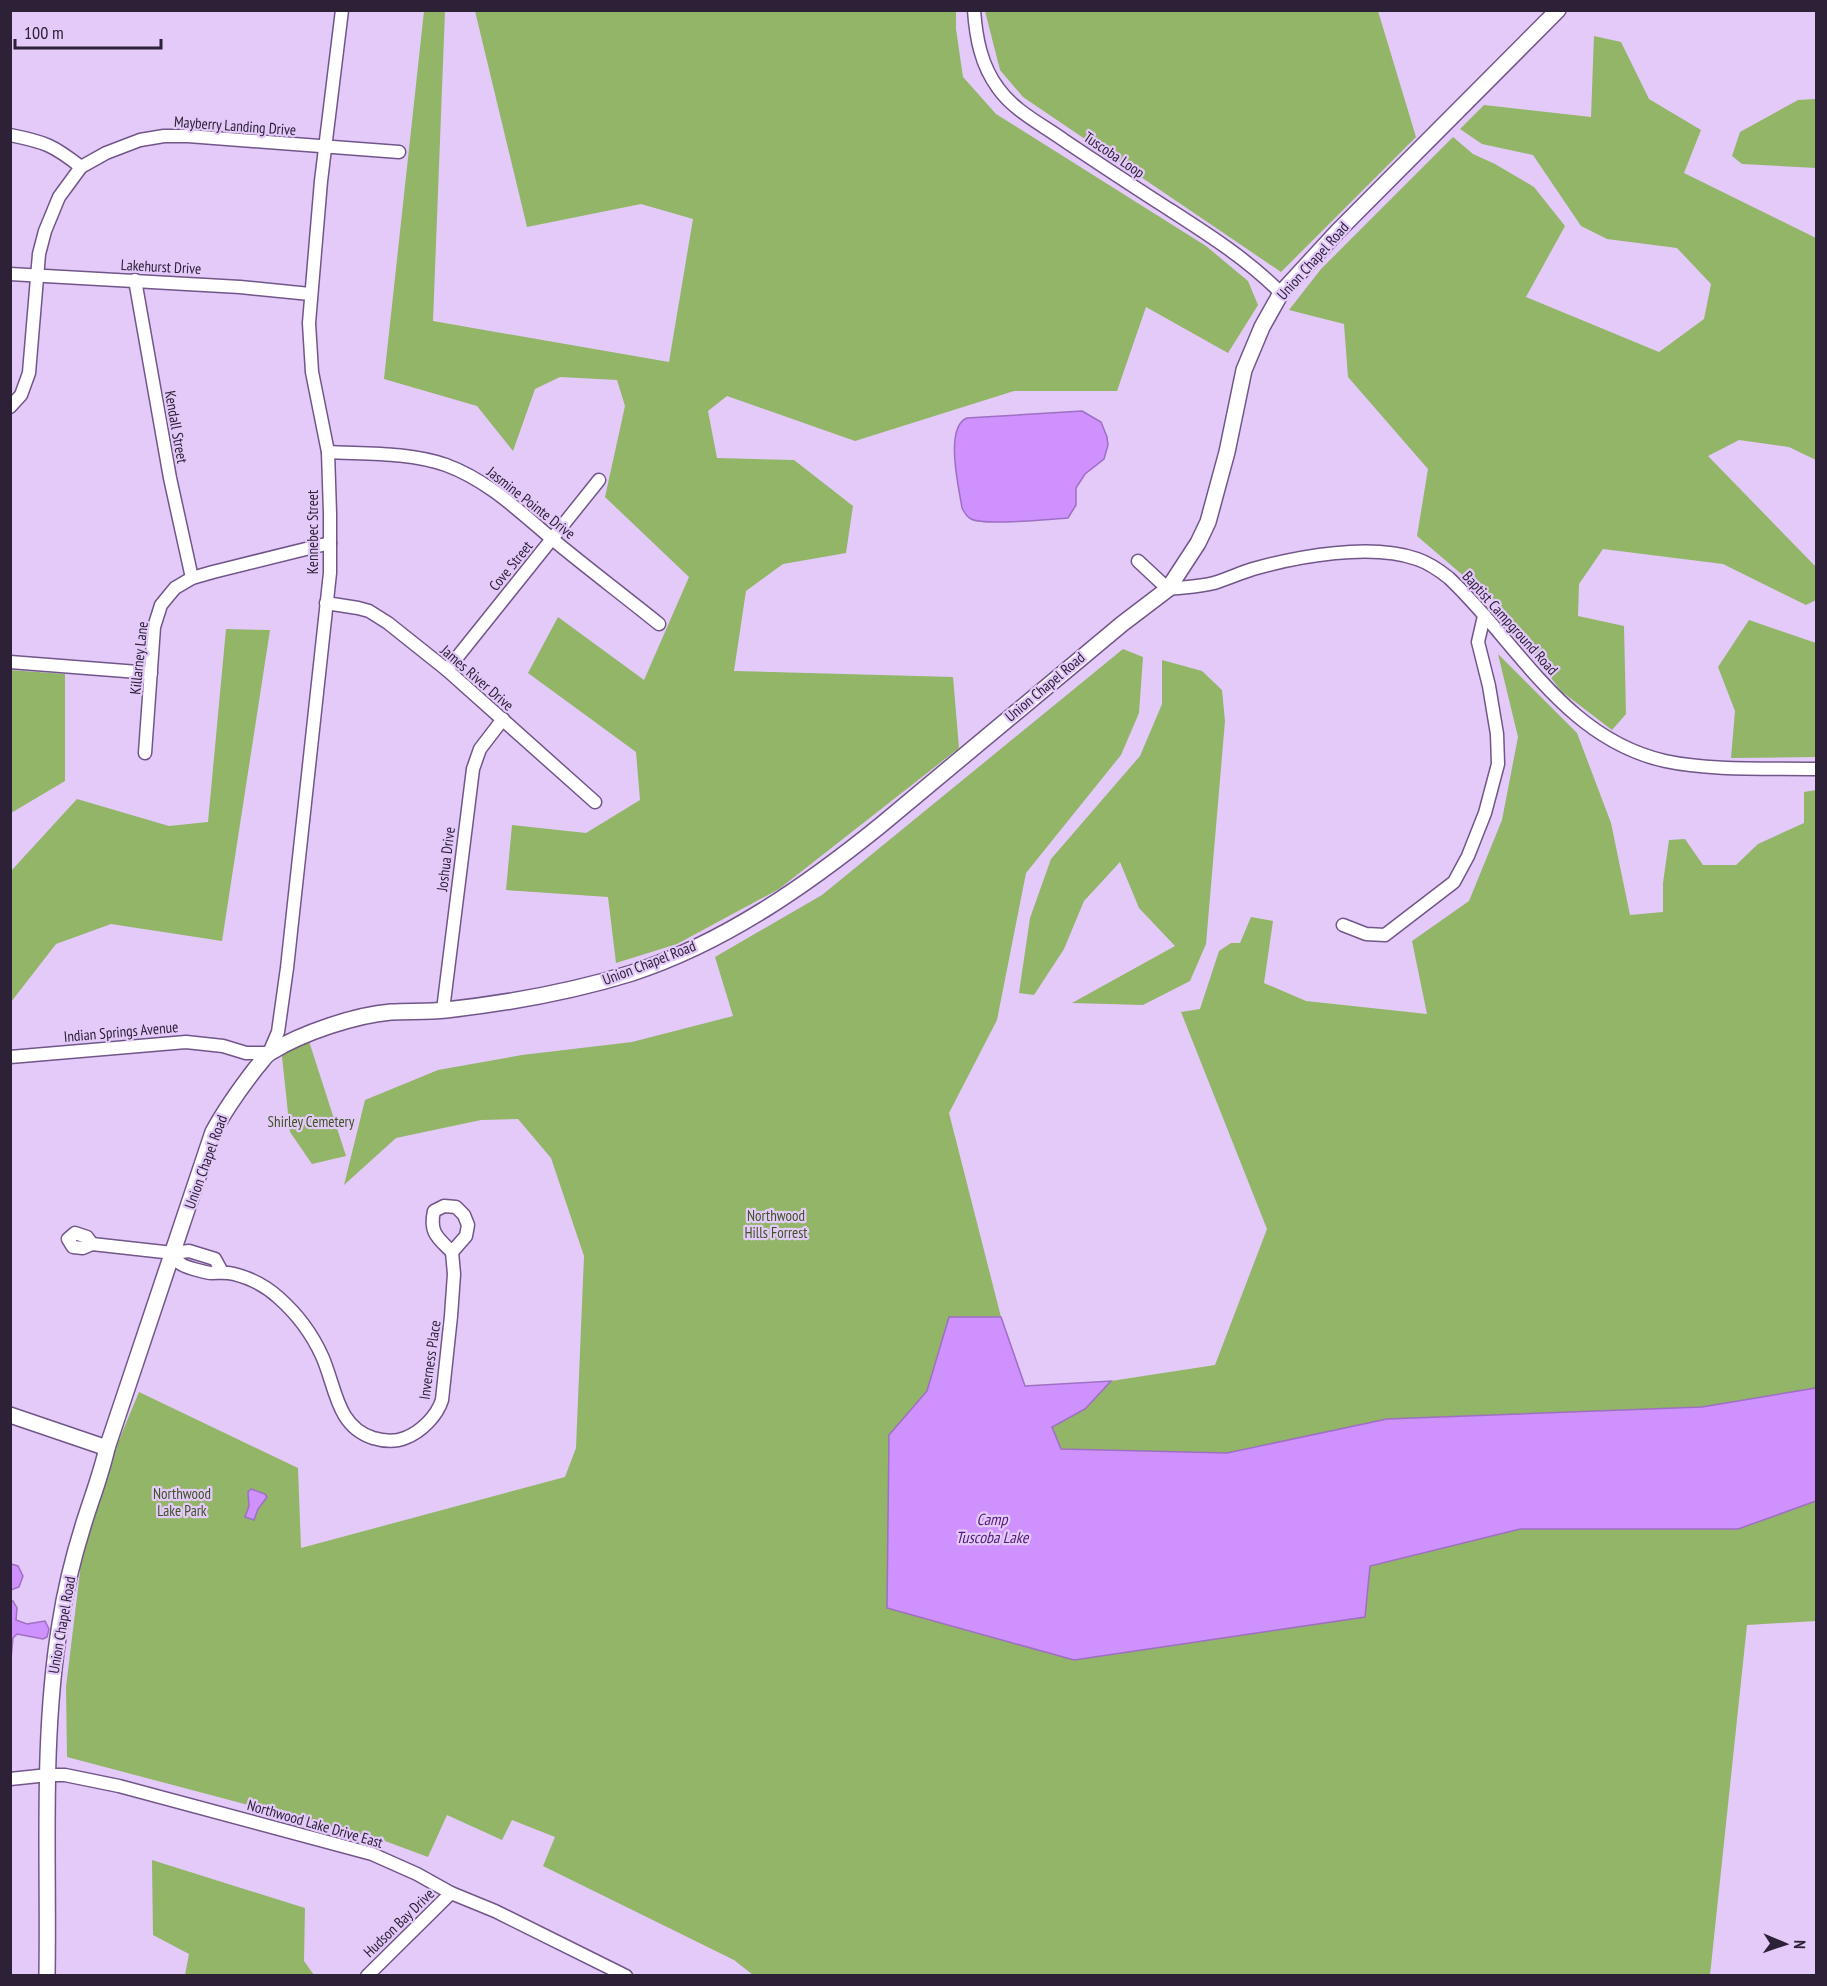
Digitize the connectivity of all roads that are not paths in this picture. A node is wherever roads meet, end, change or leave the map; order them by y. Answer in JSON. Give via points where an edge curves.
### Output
{"nodes":[{"id":1,"x":342,"y":10,"type":"edge"},
{"id":2,"x":974,"y":10,"type":"edge"},
{"id":3,"x":1558,"y":10,"type":"edge"},
{"id":4,"x":10,"y":135,"type":"edge"},
{"id":5,"x":326,"y":147,"type":"junction"},
{"id":6,"x":399,"y":152,"type":"dead end"},
{"id":7,"x":81,"y":167,"type":"junction"},
{"id":8,"x":10,"y":274,"type":"edge"},
{"id":9,"x":37,"y":275,"type":"junction"},
{"id":10,"x":135,"y":280,"type":"junction"},
{"id":11,"x":1281,"y":292,"type":"junction"},
{"id":12,"x":310,"y":294,"type":"junction"},
{"id":13,"x":10,"y":407,"type":"edge"},
{"id":14,"x":327,"y":452,"type":"junction"},
{"id":15,"x":599,"y":480,"type":"dead end"},
{"id":16,"x":552,"y":539,"type":"junction"},
{"id":17,"x":330,"y":543,"type":"junction"},
{"id":18,"x":1138,"y":561,"type":"dead end"},
{"id":19,"x":192,"y":578,"type":"junction"},
{"id":20,"x":1168,"y":589,"type":"junction"},
{"id":21,"x":326,"y":603,"type":"junction"},
{"id":22,"x":1484,"y":616,"type":"junction"},
{"id":23,"x":659,"y":624,"type":"dead end"},
{"id":24,"x":10,"y":662,"type":"edge"},
{"id":25,"x":447,"y":670,"type":"junction"},
{"id":26,"x":151,"y":673,"type":"junction"},
{"id":27,"x":503,"y":720,"type":"junction"},
{"id":28,"x":145,"y":753,"type":"dead end"},
{"id":29,"x":1816,"y":769,"type":"edge"},
{"id":30,"x":595,"y":802,"type":"dead end"},
{"id":31,"x":1343,"y":925,"type":"dead end"},
{"id":32,"x":443,"y":1010,"type":"junction"},
{"id":33,"x":269,"y":1053,"type":"junction"},
{"id":34,"x":10,"y":1057,"type":"edge"},
{"id":35,"x":92,"y":1244,"type":"dead end"},
{"id":36,"x":452,"y":1252,"type":"dead end"},
{"id":37,"x":172,"y":1253,"type":"junction"},
{"id":38,"x":10,"y":1415,"type":"edge"},
{"id":39,"x":107,"y":1448,"type":"junction"},
{"id":40,"x":48,"y":1775,"type":"junction"},
{"id":41,"x":10,"y":1779,"type":"edge"},
{"id":42,"x":452,"y":1893,"type":"junction"},
{"id":43,"x":47,"y":1976,"type":"edge"},
{"id":44,"x":367,"y":1976,"type":"edge"},
{"id":45,"x":626,"y":1976,"type":"edge"}],
"edges":[{"from":1,"to":5,"type":"street","name":"Kennebec Street"},
{"from":2,"to":11,"type":"street","name":"Tuscoba Loop","via":[[986,68],[1014,105],[1234,251]]},
{"from":3,"to":11,"type":"street","name":"Union Chapel Road"},
{"from":4,"to":7,"type":"street","via":[[56,148]]},
{"from":5,"to":6,"type":"street","name":"Mayberry Landing Drive"},
{"from":5,"to":7,"type":"street","name":"Mayberry Landing Drive","via":[[164,136],[128,143]]},
{"from":5,"to":12,"type":"street","name":"Kennebec Street"},
{"from":7,"to":9,"type":"street","name":"Mayberry Landing Drive","via":[[53,208]]},
{"from":8,"to":9,"type":"street","name":"Lakehurst Drive"},
{"from":9,"to":10,"type":"street","name":"Lakehurst Drive"},
{"from":9,"to":13,"type":"street","name":"Mayberry Landing Drive","via":[[28,373],[21,395]]},
{"from":10,"to":12,"type":"street","name":"Lakehurst Drive"},
{"from":10,"to":19,"type":"street","name":"Kendall Street"},
{"from":11,"to":20,"type":"street","name":"Union Chapel Road","via":[[1244,370],[1208,522]]},
{"from":12,"to":14,"type":"street","name":"Kennebec Street","via":[[311,364]]},
{"from":14,"to":16,"type":"street","name":"Jasmine Pointe Drive","via":[[409,457],[445,465],[488,486]]},
{"from":14,"to":17,"type":"street","name":"Kennebec Street"},
{"from":15,"to":16,"type":"street","name":"Cove Street"},
{"from":16,"to":23,"type":"street","name":"Jasmine Pointe Drive"},
{"from":16,"to":25,"type":"street","name":"Cove Street"},
{"from":17,"to":19,"type":"street","name":"Killarney Lane"},
{"from":17,"to":21,"type":"street","name":"Kennebec Street"},
{"from":18,"to":20,"type":"street"},
{"from":19,"to":26,"type":"street","name":"Killarney Lane","via":[[175,588],[161,605],[154,627]]},
{"from":20,"to":22,"type":"street","name":"Baptist Campground Road","via":[[1212,584],[1288,560],[1384,552],[1429,564],[1453,582]]},
{"from":20,"to":32,"type":"street","name":"Union Chapel Road","via":[[853,848],[723,933],[635,972],[590,986],[531,999]]},
{"from":21,"to":25,"type":"street","name":"James River Drive","via":[[358,608],[378,617]]},
{"from":21,"to":33,"type":"street","name":"Kennebec Street","via":[[283,1002],[278,1032]]},
{"from":22,"to":29,"type":"street","name":"Baptist Campground Road","via":[[1570,712],[1627,749],[1678,763]]},
{"from":22,"to":31,"type":"street","via":[[1478,642],[1491,696],[1498,764],[1468,856],[1454,882],[1385,935],[1366,934]]},
{"from":24,"to":26,"type":"street"},
{"from":25,"to":27,"type":"street","name":"James River Drive"},
{"from":26,"to":28,"type":"street","name":"Killarney Lane"},
{"from":27,"to":30,"type":"street","name":"James River Drive"},
{"from":27,"to":32,"type":"street","name":"Joshua Drive","via":[[480,748],[473,769]]},
{"from":32,"to":33,"type":"street","name":"Union Chapel Road","via":[[365,1017],[319,1030]]},
{"from":33,"to":34,"type":"street","name":"Indian Springs Avenue","via":[[246,1053],[186,1042]]},
{"from":33,"to":37,"type":"street","name":"Union Chapel Road","via":[[231,1100],[213,1132]]},
{"from":35,"to":37,"type":"street"},
{"from":36,"to":37,"type":"street","name":"Inverness Place","via":[[452,1316],[442,1400],[430,1420],[401,1440],[377,1439],[356,1430],[348,1421],[310,1334],[268,1290],[247,1278],[222,1272],[215,1259],[189,1251]]},
{"from":37,"to":39,"type":"street","name":"Union Chapel Road"},
{"from":38,"to":39,"type":"street"},
{"from":39,"to":40,"type":"street","name":"Union Chapel Road","via":[[75,1552],[60,1622],[47,1744]]},
{"from":40,"to":41,"type":"street","name":"Northwood Lake Drive East"},
{"from":40,"to":42,"type":"street","name":"Northwood Lake Drive East","via":[[118,1786],[338,1844],[395,1863]]},
{"from":40,"to":43,"type":"street","name":"Union Chapel Road"},
{"from":42,"to":44,"type":"street","name":"Hudson Bay Drive"},
{"from":42,"to":45,"type":"street","name":"Northwood Lake Drive East"}]}
